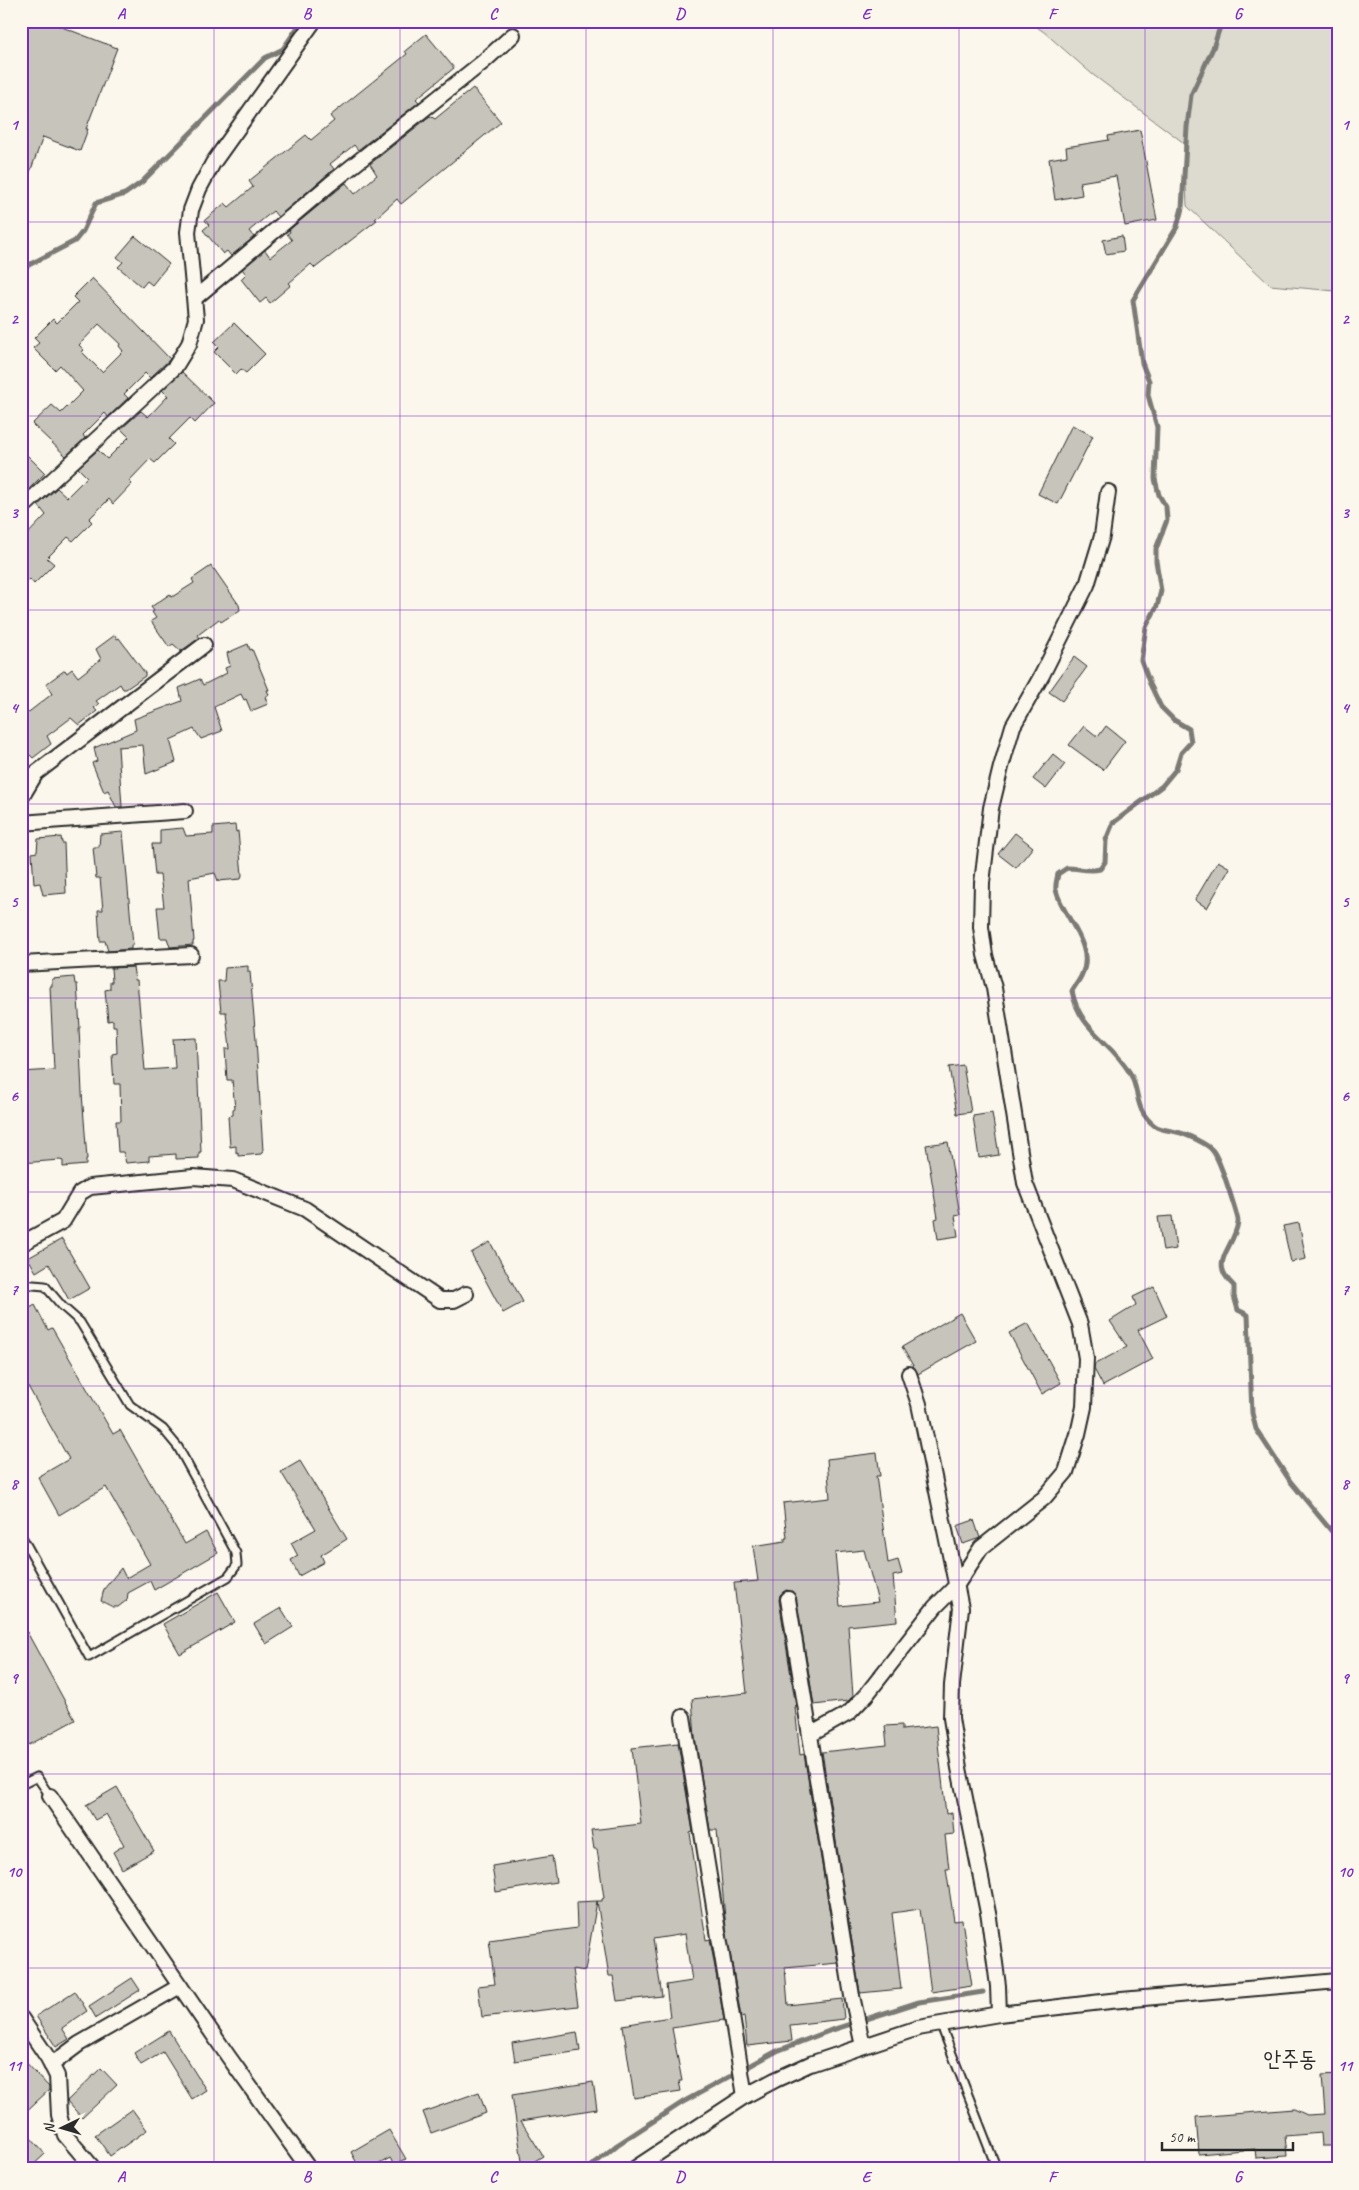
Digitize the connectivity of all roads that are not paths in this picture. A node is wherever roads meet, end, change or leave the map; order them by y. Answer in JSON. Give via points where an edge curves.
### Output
{"nodes":[{"id":1,"x":314,"y":21,"type":"edge"},
{"id":2,"x":513,"y":35,"type":"dead end"},
{"id":3,"x":195,"y":298,"type":"junction"},
{"id":4,"x":1108,"y":492,"type":"dead end"},
{"id":5,"x":21,"y":509,"type":"edge"},
{"id":6,"x":204,"y":645,"type":"dead end"},
{"id":7,"x":21,"y":798,"type":"edge"},
{"id":8,"x":185,"y":811,"type":"dead end"},
{"id":9,"x":21,"y":823,"type":"edge"},
{"id":10,"x":191,"y":955,"type":"dead end"},
{"id":11,"x":21,"y":964,"type":"edge"},
{"id":12,"x":21,"y":1244,"type":"edge"},
{"id":13,"x":21,"y":1284,"type":"edge"},
{"id":14,"x":466,"y":1294,"type":"dead end"},
{"id":15,"x":909,"y":1374,"type":"dead end"},
{"id":16,"x":21,"y":1535,"type":"edge"},
{"id":17,"x":956,"y":1586,"type":"junction"},
{"id":18,"x":788,"y":1599,"type":"dead end"},
{"id":19,"x":683,"y":1717,"type":"dead end"},
{"id":20,"x":810,"y":1735,"type":"junction"},
{"id":21,"x":21,"y":1785,"type":"edge"},
{"id":22,"x":50,"y":1796,"type":"joint"},
{"id":23,"x":1338,"y":1981,"type":"edge"},
{"id":24,"x":180,"y":1986,"type":"junction"},
{"id":25,"x":999,"y":2014,"type":"junction"},
{"id":26,"x":21,"y":2018,"type":"edge"},
{"id":27,"x":940,"y":2023,"type":"junction"},
{"id":28,"x":863,"y":2046,"type":"junction"},
{"id":29,"x":51,"y":2065,"type":"junction"},
{"id":30,"x":745,"y":2096,"type":"junction"},
{"id":31,"x":94,"y":2169,"type":"edge"},
{"id":32,"x":308,"y":2169,"type":"edge"},
{"id":33,"x":634,"y":2169,"type":"edge"},
{"id":34,"x":997,"y":2169,"type":"edge"}],
"edges":[{"from":1,"to":3,"type":"street","via":[[199,189],[191,210],[188,232]]},
{"from":2,"to":3,"type":"street"},
{"from":3,"to":5,"type":"street","via":[[196,319],[189,344],[175,367]]},
{"from":4,"to":17,"type":"street","via":[[1102,536],[1087,585],[1013,726],[991,808],[982,883],[981,927],[985,955],[994,988],[1025,1183],[1080,1324],[1086,1358],[1084,1406],[1066,1472],[1044,1498],[981,1548]]},
{"from":6,"to":7,"type":"street","via":[[36,773]]},
{"from":8,"to":9,"type":"street"},
{"from":10,"to":11,"type":"street"},
{"from":12,"to":14,"type":"street","via":[[64,1220],[80,1193],[90,1187],[193,1177],[233,1180],[305,1210],[440,1300],[454,1300]]},
{"from":13,"to":16,"type":"lane","via":[[45,1286],[80,1322],[130,1405],[163,1428],[178,1447],[236,1554],[237,1565],[228,1577],[89,1657]]},
{"from":15,"to":17,"type":"street","via":[[919,1404]]},
{"from":17,"to":20,"type":"street","via":[[935,1607],[849,1713]]},
{"from":17,"to":25,"type":"street","via":[[961,1608],[951,1718],[989,1918]]},
{"from":18,"to":20,"type":"street"},
{"from":19,"to":30,"type":"street"},
{"from":20,"to":28,"type":"street"},
{"from":21,"to":22,"type":"lane","via":[[37,1778]]},
{"from":22,"to":24,"type":"street"},
{"from":23,"to":25,"type":"street"},
{"from":24,"to":29,"type":"street","via":[[79,2044]]},
{"from":24,"to":32,"type":"street"},
{"from":25,"to":27,"type":"street"},
{"from":26,"to":29,"type":"street"},
{"from":27,"to":28,"type":"street"},
{"from":27,"to":34,"type":"lane"},
{"from":28,"to":30,"type":"street","via":[[810,2064]]},
{"from":29,"to":31,"type":"street","via":[[57,2076],[59,2115],[65,2135]]},
{"from":30,"to":33,"type":"street"}]}
